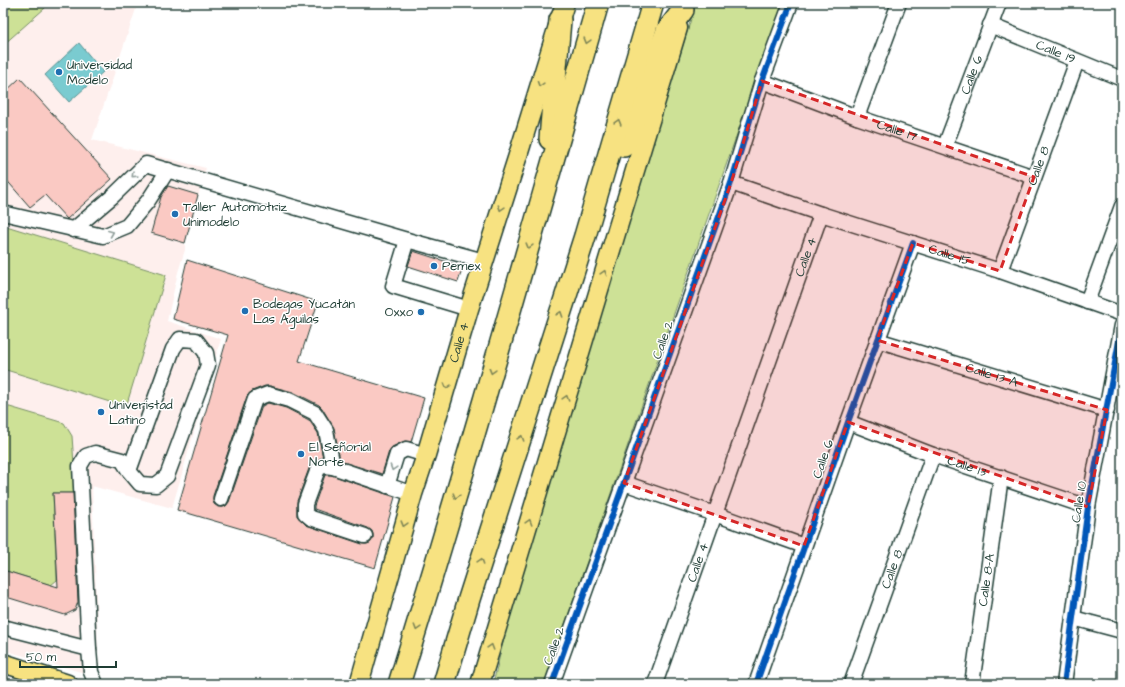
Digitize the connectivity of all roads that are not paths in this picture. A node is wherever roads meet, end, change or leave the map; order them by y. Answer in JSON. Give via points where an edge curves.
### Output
{"nodes":[{"id":1,"x":598,"y":3,"type":"edge"},
{"id":2,"x":653,"y":3,"type":"edge"},
{"id":3,"x":791,"y":3,"type":"edge"},
{"id":4,"x":899,"y":3,"type":"edge"},
{"id":5,"x":999,"y":3,"type":"edge"},
{"id":6,"x":684,"y":6,"type":"edge"},
{"id":7,"x":562,"y":12,"type":"edge"},
{"id":8,"x":990,"y":25,"type":"junction"},
{"id":9,"x":1077,"y":61,"type":"junction"},
{"id":10,"x":1122,"y":79,"type":"edge"},
{"id":11,"x":762,"y":81,"type":"junction"},
{"id":12,"x":857,"y":117,"type":"junction"},
{"id":13,"x":945,"y":146,"type":"junction"},
{"id":14,"x":168,"y":170,"type":"junction"},
{"id":15,"x":1034,"y":177,"type":"junction"},
{"id":16,"x":731,"y":183,"type":"junction"},
{"id":17,"x":546,"y":187,"type":"junction"},
{"id":18,"x":1122,"y":206,"type":"edge"},
{"id":19,"x":3,"y":213,"type":"edge"},
{"id":20,"x":821,"y":214,"type":"junction"},
{"id":21,"x":73,"y":230,"type":"junction"},
{"id":22,"x":585,"y":236,"type":"junction"},
{"id":23,"x":407,"y":240,"type":"junction"},
{"id":24,"x":913,"y":243,"type":"junction"},
{"id":25,"x":484,"y":261,"type":"junction"},
{"id":26,"x":1000,"y":271,"type":"junction"},
{"id":27,"x":1087,"y":302,"type":"junction"},
{"id":28,"x":469,"y":309,"type":"junction"},
{"id":29,"x":1122,"y":314,"type":"edge"},
{"id":30,"x":1122,"y":325,"type":"edge"},
{"id":31,"x":877,"y":340,"type":"junction"},
{"id":32,"x":1107,"y":410,"type":"junction"},
{"id":33,"x":848,"y":422,"type":"junction"},
{"id":34,"x":426,"y":455,"type":"junction"},
{"id":35,"x":933,"y":455,"type":"junction"},
{"id":36,"x":333,"y":467,"type":"junction"},
{"id":37,"x":129,"y":471,"type":"junction"},
{"id":38,"x":1001,"y":476,"type":"junction"},
{"id":39,"x":624,"y":483,"type":"junction"},
{"id":40,"x":387,"y":486,"type":"junction"},
{"id":41,"x":412,"y":494,"type":"junction"},
{"id":42,"x":221,"y":499,"type":"dead end"},
{"id":43,"x":1088,"y":507,"type":"junction"},
{"id":44,"x":715,"y":514,"type":"junction"},
{"id":45,"x":365,"y":536,"type":"dead end"},
{"id":46,"x":804,"y":546,"type":"junction"},
{"id":47,"x":1073,"y":618,"type":"junction"},
{"id":48,"x":3,"y":627,"type":"edge"},
{"id":49,"x":1122,"y":631,"type":"edge"},
{"id":50,"x":89,"y":649,"type":"junction"},
{"id":51,"x":3,"y":663,"type":"edge"},
{"id":52,"x":68,"y":684,"type":"edge"},
{"id":53,"x":96,"y":684,"type":"edge"},
{"id":54,"x":359,"y":684,"type":"edge"},
{"id":55,"x":399,"y":684,"type":"edge"},
{"id":56,"x":444,"y":684,"type":"edge"},
{"id":57,"x":480,"y":684,"type":"edge"},
{"id":58,"x":552,"y":684,"type":"edge"},
{"id":59,"x":655,"y":684,"type":"edge"},
{"id":60,"x":756,"y":684,"type":"edge"},
{"id":61,"x":851,"y":684,"type":"edge"},
{"id":62,"x":972,"y":684,"type":"edge"},
{"id":63,"x":1064,"y":684,"type":"edge"}],
"edges":[{"from":1,"to":17,"type":"highway","one_way":true},
{"from":22,"to":2,"type":"highway","one_way":true},
{"from":3,"to":11,"type":"street","name":"Calle 2"},
{"from":4,"to":12,"type":"street"},
{"from":5,"to":8,"type":"street","name":"Calle 6"},
{"from":6,"to":22,"type":"highway","via":[[667,31],[617,166]]},
{"from":57,"to":6,"type":"main road","one_way":true},
{"from":7,"to":17,"type":"highway"},
{"from":7,"to":25,"type":"main road","name":"Calle 4","one_way":true},
{"from":8,"to":9,"type":"street","name":"Calle 19"},
{"from":8,"to":13,"type":"street","name":"Calle 6"},
{"from":9,"to":10,"type":"street","name":"Calle 19"},
{"from":9,"to":15,"type":"street","name":"Calle 8"},
{"from":11,"to":12,"type":"street","name":"Calle 17"},
{"from":11,"to":16,"type":"street","name":"Calle 2"},
{"from":12,"to":13,"type":"street","name":"Calle 17"},
{"from":13,"to":15,"type":"street","name":"Calle 17"},
{"from":14,"to":21,"type":"street","one_way":true,"via":[[146,164]]},
{"from":21,"to":14,"type":"street","one_way":true,"via":[[103,236],[127,226],[148,201]]},
{"from":14,"to":23,"type":"street"},
{"from":15,"to":26,"type":"street","name":"Calle 8"},
{"from":16,"to":20,"type":"street","name":"Calle 15"},
{"from":16,"to":39,"type":"street","name":"Calle 2"},
{"from":17,"to":55,"type":"highway","one_way":true},
{"from":18,"to":27,"type":"street"},
{"from":19,"to":21,"type":"street"},
{"from":20,"to":24,"type":"street","name":"Calle 15"},
{"from":20,"to":44,"type":"street","name":"Calle 4"},
{"from":56,"to":22,"type":"highway","one_way":true},
{"from":23,"to":25,"type":"street"},
{"from":23,"to":28,"type":"street","via":[[393,286]]},
{"from":24,"to":26,"type":"street","name":"Calle 15"},
{"from":24,"to":31,"type":"street","name":"Calle 6"},
{"from":25,"to":28,"type":"main road","name":"Calle 4"},
{"from":26,"to":27,"type":"street","name":"Calle 15"},
{"from":27,"to":29,"type":"street","name":"Calle 15"},
{"from":28,"to":34,"type":"main road","name":"Calle 4","one_way":true},
{"from":30,"to":32,"type":"street","name":"Calle 10"},
{"from":31,"to":32,"type":"street","name":"Calle 13 A"},
{"from":31,"to":33,"type":"street","name":"Calle 6"},
{"from":32,"to":43,"type":"street","name":"Calle 10"},
{"from":33,"to":35,"type":"street","name":"Calle 13"},
{"from":33,"to":46,"type":"street","name":"Calle 6"},
{"from":34,"to":40,"type":"street","one_way":true,"via":[[406,449],[397,454]]},
{"from":34,"to":41,"type":"main road","name":"Calle 4"},
{"from":35,"to":38,"type":"street","name":"Calle 13"},
{"from":35,"to":61,"type":"street","name":"Calle 8"},
{"from":36,"to":40,"type":"street"},
{"from":36,"to":42,"type":"street","via":[[326,430],[315,413],[289,400],[268,394],[255,399]]},
{"from":36,"to":45,"type":"street","via":[[323,466],[318,469],[304,504],[305,513],[311,518]]},
{"from":37,"to":37,"type":"street","via":[[140,484],[156,485],[167,476],[208,365],[206,353],[196,340],[180,339],[172,349]]},
{"from":37,"to":50,"type":"street","via":[[122,460],[95,453],[86,456],[80,466]]},
{"from":38,"to":43,"type":"street","name":"Calle 13"},
{"from":38,"to":62,"type":"street","name":"Calle 8-A"},
{"from":39,"to":44,"type":"street"},
{"from":39,"to":58,"type":"street","name":"Calle 2"},
{"from":40,"to":41,"type":"street"},
{"from":41,"to":54,"type":"main road","name":"Calle 4","one_way":true},
{"from":43,"to":47,"type":"street","name":"Calle 10"},
{"from":44,"to":46,"type":"street"},
{"from":44,"to":59,"type":"street","name":"Calle 4"},
{"from":46,"to":60,"type":"street","name":"Calle 6"},
{"from":47,"to":49,"type":"street"},
{"from":47,"to":63,"type":"street","name":"Calle 10"},
{"from":48,"to":50,"type":"street"},
{"from":50,"to":53,"type":"street","via":[[91,672]]},
{"from":51,"to":52,"type":"main road"}]}
